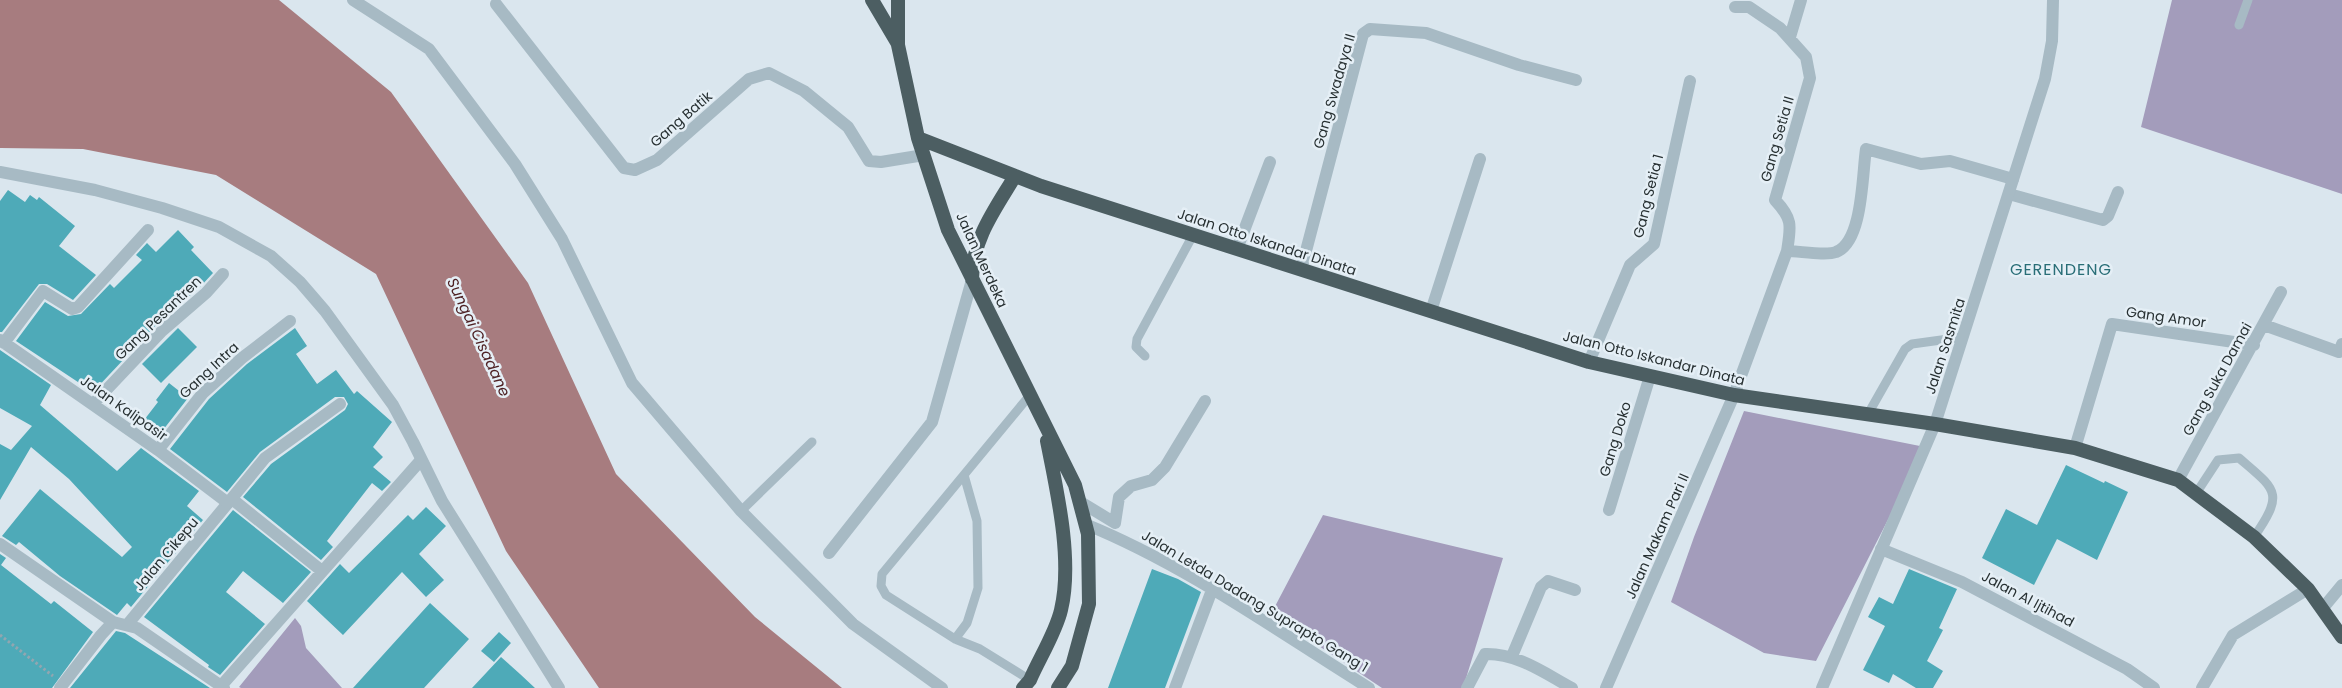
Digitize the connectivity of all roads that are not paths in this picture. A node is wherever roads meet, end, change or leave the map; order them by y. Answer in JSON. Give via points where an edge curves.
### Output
{"nodes":[{"id":1,"x":353,"y":0,"type":"edge"},
{"id":2,"x":872,"y":0,"type":"edge"},
{"id":3,"x":898,"y":0,"type":"edge"},
{"id":4,"x":1801,"y":0,"type":"edge"},
{"id":5,"x":2053,"y":0,"type":"edge"},
{"id":6,"x":2248,"y":0,"type":"edge"},
{"id":7,"x":496,"y":4,"type":"dead end"},
{"id":8,"x":1735,"y":7,"type":"dead end"},
{"id":9,"x":2240,"y":25,"type":"dead end"},
{"id":10,"x":1790,"y":37,"type":"junction"},
{"id":11,"x":898,"y":45,"type":"junction"},
{"id":12,"x":1576,"y":80,"type":"dead end"},
{"id":13,"x":1690,"y":82,"type":"dead end"},
{"id":14,"x":918,"y":138,"type":"junction"},
{"id":15,"x":924,"y":155,"type":"junction"},
{"id":16,"x":1480,"y":159,"type":"dead end"},
{"id":17,"x":1270,"y":162,"type":"dead end"},
{"id":18,"x":0,"y":172,"type":"edge"},
{"id":19,"x":1015,"y":176,"type":"junction"},
{"id":20,"x":2013,"y":179,"type":"junction"},
{"id":21,"x":2118,"y":192,"type":"dead end"},
{"id":22,"x":2009,"y":194,"type":"junction"},
{"id":23,"x":148,"y":230,"type":"dead end"},
{"id":24,"x":1193,"y":235,"type":"junction"},
{"id":25,"x":1237,"y":249,"type":"junction"},
{"id":26,"x":1787,"y":250,"type":"junction"},
{"id":27,"x":1301,"y":270,"type":"junction"},
{"id":28,"x":223,"y":274,"type":"dead end"},
{"id":29,"x":972,"y":280,"type":"junction"},
{"id":30,"x":2281,"y":292,"type":"dead end"},
{"id":31,"x":1431,"y":311,"type":"junction"},
{"id":32,"x":290,"y":321,"type":"dead end"},
{"id":33,"x":2264,"y":325,"type":"junction"},
{"id":34,"x":1963,"y":336,"type":"junction"},
{"id":35,"x":1,"y":344,"type":"edge"},
{"id":36,"x":2342,"y":344,"type":"edge"},
{"id":37,"x":2254,"y":345,"type":"junction"},
{"id":38,"x":1145,"y":356,"type":"dead end"},
{"id":39,"x":1589,"y":362,"type":"junction"},
{"id":40,"x":1650,"y":376,"type":"junction"},
{"id":41,"x":1030,"y":394,"type":"junction"},
{"id":42,"x":1734,"y":395,"type":"junction"},
{"id":43,"x":1205,"y":401,"type":"dead end"},
{"id":44,"x":94,"y":404,"type":"junction"},
{"id":45,"x":340,"y":404,"type":"dead end"},
{"id":46,"x":1868,"y":414,"type":"junction"},
{"id":47,"x":1043,"y":423,"type":"junction"},
{"id":48,"x":1936,"y":424,"type":"junction"},
{"id":49,"x":812,"y":442,"type":"dead end"},
{"id":50,"x":2075,"y":448,"type":"junction"},
{"id":51,"x":158,"y":450,"type":"junction"},
{"id":52,"x":422,"y":460,"type":"junction"},
{"id":53,"x":964,"y":475,"type":"junction"},
{"id":54,"x":2178,"y":480,"type":"junction"},
{"id":55,"x":2197,"y":492,"type":"junction"},
{"id":56,"x":1079,"y":500,"type":"junction"},
{"id":57,"x":230,"y":501,"type":"junction"},
{"id":58,"x":1610,"y":510,"type":"dead end"},
{"id":59,"x":741,"y":511,"type":"junction"},
{"id":60,"x":1085,"y":524,"type":"junction"},
{"id":61,"x":2254,"y":536,"type":"junction"},
{"id":62,"x":0,"y":544,"type":"edge"},
{"id":63,"x":1881,"y":549,"type":"junction"},
{"id":64,"x":830,"y":553,"type":"dead end"},
{"id":65,"x":322,"y":571,"type":"junction"},
{"id":66,"x":2342,"y":585,"type":"edge"},
{"id":67,"x":2308,"y":589,"type":"junction"},
{"id":68,"x":1212,"y":590,"type":"junction"},
{"id":69,"x":1575,"y":590,"type":"dead end"},
{"id":70,"x":2322,"y":608,"type":"junction"},
{"id":71,"x":113,"y":622,"type":"junction"},
{"id":72,"x":127,"y":625,"type":"junction"},
{"id":73,"x":2342,"y":637,"type":"edge"},
{"id":74,"x":955,"y":638,"type":"junction"},
{"id":75,"x":1512,"y":656,"type":"junction"},
{"id":76,"x":1027,"y":684,"type":"edge"},
{"id":77,"x":62,"y":686,"type":"edge"},
{"id":78,"x":222,"y":687,"type":"edge"},
{"id":79,"x":559,"y":688,"type":"edge"},
{"id":80,"x":942,"y":688,"type":"edge"},
{"id":81,"x":1058,"y":688,"type":"edge"},
{"id":82,"x":1175,"y":688,"type":"edge"},
{"id":83,"x":1369,"y":688,"type":"edge"},
{"id":84,"x":1468,"y":688,"type":"edge"},
{"id":85,"x":1572,"y":688,"type":"edge"},
{"id":86,"x":1606,"y":688,"type":"edge"},
{"id":87,"x":1822,"y":688,"type":"edge"},
{"id":88,"x":2154,"y":688,"type":"edge"},
{"id":89,"x":2202,"y":688,"type":"edge"}],
"edges":[{"from":1,"to":59,"type":"street","via":[[429,50],[515,164],[562,239],[632,383]]},
{"from":2,"to":11,"type":"highway","name":"Jalan Merdeka"},
{"from":3,"to":11,"type":"highway","name":"Jalan Merdeka"},
{"from":4,"to":10,"type":"street"},
{"from":5,"to":20,"type":"street","name":"Jalan Sasmita","via":[[2052,41],[2045,79]]},
{"from":6,"to":9,"type":"lane"},
{"from":7,"to":15,"type":"street","name":"Gang Batik","via":[[624,168],[635,170],[657,160],[750,79],[768,73],[804,91],[848,127],[869,160],[881,162]]},
{"from":8,"to":10,"type":"street","name":"Gang Setia II","via":[[1749,7]]},
{"from":10,"to":26,"type":"street","name":"Gang Setia II","via":[[1806,57],[1810,78],[1775,200],[1788,214]]},
{"from":11,"to":14,"type":"highway","name":"Jalan Merdeka"},
{"from":12,"to":27,"type":"street","name":"Gang Swadaya II","via":[[1426,33],[1370,29],[1363,34]]},
{"from":13,"to":39,"type":"street","name":"Gang Setia 1","via":[[1654,244],[1630,265]]},
{"from":14,"to":15,"type":"highway","name":"Jalan Merdeka"},
{"from":14,"to":19,"type":"highway","name":"Jalan Otto Iskandar Dinata"},
{"from":15,"to":29,"type":"highway","name":"Jalan Merdeka","via":[[948,230]]},
{"from":16,"to":31,"type":"street"},
{"from":17,"to":25,"type":"street"},
{"from":18,"to":52,"type":"street","via":[[95,190],[162,208],[219,227],[270,256],[300,282],[365,364]]},
{"from":19,"to":24,"type":"highway","name":"Jalan Otto Iskandar Dinata"},
{"from":19,"to":29,"type":"highway","via":[[980,234]]},
{"from":20,"to":22,"type":"street","name":"Jalan Sasmita"},
{"from":20,"to":26,"type":"street","via":[[1950,161],[1921,164],[1866,149],[1856,229],[1845,248],[1834,253]]},
{"from":21,"to":22,"type":"street","via":[[2108,216],[2103,220]]},
{"from":22,"to":34,"type":"street","name":"Jalan Sasmita"},
{"from":23,"to":35,"type":"street","via":[[78,307],[72,309],[43,291]]},
{"from":24,"to":25,"type":"highway","name":"Jalan Otto Iskandar Dinata"},
{"from":24,"to":38,"type":"lane","via":[[1137,339],[1136,347]]},
{"from":25,"to":27,"type":"highway","name":"Jalan Otto Iskandar Dinata"},
{"from":26,"to":42,"type":"street","name":"Gang Setia II"},
{"from":27,"to":31,"type":"highway","name":"Jalan Otto Iskandar Dinata"},
{"from":28,"to":44,"type":"street","name":"Gang Pesantren","via":[[162,331]]},
{"from":29,"to":41,"type":"highway","name":"Jalan Merdeka"},
{"from":29,"to":64,"type":"street","via":[[932,422]]},
{"from":30,"to":33,"type":"street","name":"Gang Suka Damai"},
{"from":31,"to":39,"type":"highway","name":"Jalan Otto Iskandar Dinata"},
{"from":32,"to":51,"type":"street","name":"Gang Intra","via":[[203,393]]},
{"from":33,"to":36,"type":"street","via":[[2339,352]]},
{"from":33,"to":37,"type":"street","name":"Gang Suka Damai"},
{"from":34,"to":46,"type":"lane","via":[[1912,344],[1905,349]]},
{"from":34,"to":48,"type":"street","name":"Jalan Sasmita"},
{"from":35,"to":44,"type":"street","name":"Jalan Kalipasir"},
{"from":37,"to":50,"type":"street","name":"Gang Amor","via":[[2112,324]]},
{"from":37,"to":54,"type":"street","name":"Gang Suka Damai"},
{"from":39,"to":40,"type":"highway","name":"Jalan Otto Iskandar Dinata"},
{"from":40,"to":42,"type":"highway","name":"Jalan Otto Iskandar Dinata"},
{"from":40,"to":58,"type":"street","name":"Gang Doko"},
{"from":41,"to":47,"type":"highway","name":"Jalan Merdeka"},
{"from":41,"to":53,"type":"lane"},
{"from":42,"to":46,"type":"highway","name":"Jalan Otto Iskandar Dinata"},
{"from":42,"to":86,"type":"street","name":"Jalan Makam Pari II"},
{"from":43,"to":56,"type":"street","via":[[1165,467],[1152,480],[1130,486],[1119,497],[1115,523]]},
{"from":44,"to":51,"type":"street","name":"Jalan Kalipasir"},
{"from":45,"to":57,"type":"street","name":"Jalan Cikepu","via":[[265,458]]},
{"from":46,"to":48,"type":"highway","name":"Jalan Otto Iskandar Dinata"},
{"from":47,"to":56,"type":"highway","name":"Jalan Merdeka","via":[[1075,485]]},
{"from":47,"to":76,"type":"highway","name":"Jalan Merdeka","via":[[1059,501],[1066,580],[1061,612]]},
{"from":48,"to":50,"type":"highway","name":"Jalan Otto Iskandar Dinata"},
{"from":48,"to":63,"type":"street","name":"Jalan Sasmita"},
{"from":49,"to":59,"type":"lane"},
{"from":50,"to":54,"type":"highway","name":"Jalan Otto Iskandar Dinata"},
{"from":51,"to":57,"type":"street","name":"Jalan Kalipasir"},
{"from":52,"to":65,"type":"street"},
{"from":52,"to":79,"type":"street","via":[[442,501]]},
{"from":53,"to":74,"type":"lane","via":[[977,521],[978,588],[967,623]]},
{"from":53,"to":74,"type":"lane","via":[[882,574],[881,586],[886,595]]},
{"from":54,"to":55,"type":"highway","name":"Jalan Otto Iskandar Dinata"},
{"from":55,"to":61,"type":"highway","name":"Jalan Otto Iskandar Dinata"},
{"from":55,"to":61,"type":"lane","via":[[2218,460],[2238,458],[2269,483],[2274,497],[2270,513]]},
{"from":56,"to":60,"type":"highway","name":"Jalan Merdeka"},
{"from":57,"to":65,"type":"street","name":"Jalan Kalipasir"},
{"from":57,"to":72,"type":"street","name":"Jalan Cikepu"},
{"from":59,"to":80,"type":"street","via":[[853,624]]},
{"from":60,"to":68,"type":"street","name":"Jalan Letda Dadang Suprapto Gang 1","via":[[1125,540]]},
{"from":60,"to":81,"type":"highway","name":"Jalan Merdeka","via":[[1089,604],[1072,666]]},
{"from":61,"to":67,"type":"highway","name":"Jalan Otto Iskandar Dinata"},
{"from":62,"to":71,"type":"street"},
{"from":63,"to":87,"type":"street","name":"Jalan Sasmita"},
{"from":63,"to":88,"type":"street","name":"Jalan Al Ijtihad","via":[[1962,582],[2127,669]]},
{"from":65,"to":78,"type":"street"},
{"from":66,"to":70,"type":"street"},
{"from":67,"to":70,"type":"highway","name":"Jalan Otto Iskandar Dinata"},
{"from":67,"to":89,"type":"street","via":[[2232,635]]},
{"from":68,"to":82,"type":"street"},
{"from":68,"to":83,"type":"street","name":"Jalan Letda Dadang Suprapto Gang 1"},
{"from":69,"to":75,"type":"street","via":[[1548,581],[1541,587]]},
{"from":70,"to":73,"type":"highway","name":"Jalan Otto Iskandar Dinata"},
{"from":71,"to":72,"type":"street"},
{"from":71,"to":77,"type":"street"},
{"from":72,"to":78,"type":"street","via":[[137,628]]},
{"from":74,"to":76,"type":"lane","via":[[980,649]]},
{"from":75,"to":84,"type":"street","via":[[1485,654]]},
{"from":75,"to":85,"type":"street"}]}
